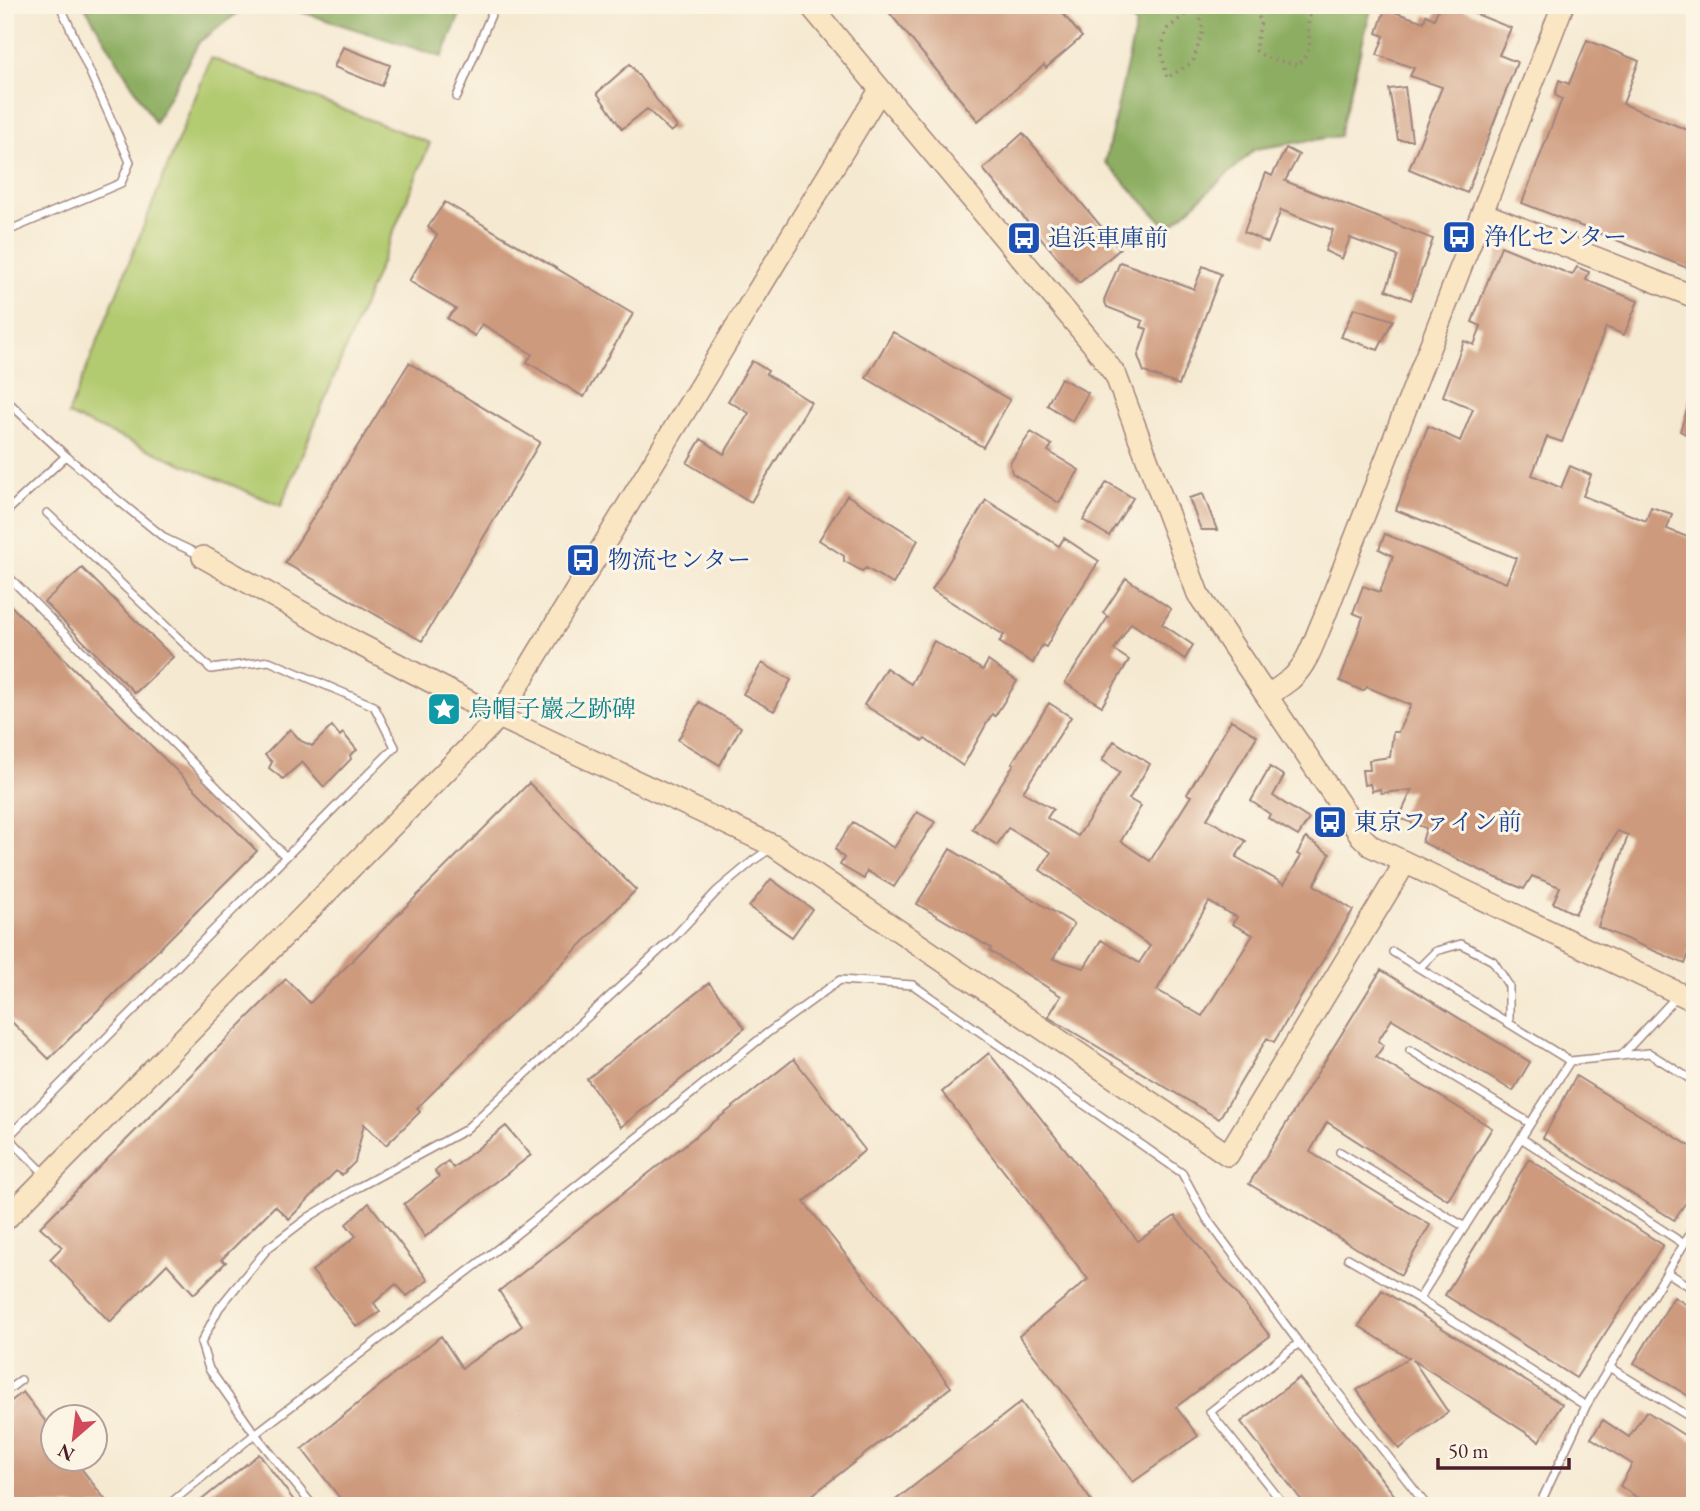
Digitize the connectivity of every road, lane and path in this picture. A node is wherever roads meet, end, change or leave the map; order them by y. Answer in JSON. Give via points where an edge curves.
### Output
{"nodes":[{"id":1,"x":60,"y":5,"type":"edge"},
{"id":2,"x":495,"y":5,"type":"edge"},
{"id":3,"x":810,"y":5,"type":"edge"},
{"id":4,"x":1198,"y":5,"type":"edge"},
{"id":5,"x":1251,"y":5,"type":"edge"},
{"id":6,"x":1312,"y":5,"type":"edge"},
{"id":7,"x":1563,"y":5,"type":"edge"},
{"id":8,"x":880,"y":90,"type":"junction"},
{"id":9,"x":457,"y":97,"type":"dead end"},
{"id":10,"x":1482,"y":213,"type":"junction"},
{"id":11,"x":5,"y":232,"type":"edge"},
{"id":12,"x":1695,"y":297,"type":"edge"},
{"id":13,"x":5,"y":399,"type":"edge"},
{"id":14,"x":66,"y":456,"type":"junction"},
{"id":15,"x":5,"y":513,"type":"edge"},
{"id":16,"x":47,"y":513,"type":"dead end"},
{"id":17,"x":202,"y":556,"type":"joint"},
{"id":18,"x":5,"y":573,"type":"edge"},
{"id":19,"x":1267,"y":696,"type":"junction"},
{"id":20,"x":499,"y":717,"type":"junction"},
{"id":21,"x":774,"y":846,"type":"junction"},
{"id":22,"x":286,"y":857,"type":"junction"},
{"id":23,"x":1405,"y":863,"type":"junction"},
{"id":24,"x":1393,"y":952,"type":"dead end"},
{"id":25,"x":1419,"y":968,"type":"junction"},
{"id":26,"x":1687,"y":998,"type":"edge"},
{"id":27,"x":1509,"y":1023,"type":"junction"},
{"id":28,"x":1410,"y":1051,"type":"dead end"},
{"id":29,"x":1621,"y":1056,"type":"junction"},
{"id":30,"x":1570,"y":1061,"type":"junction"},
{"id":31,"x":1695,"y":1082,"type":"edge"},
{"id":32,"x":1530,"y":1124,"type":"junction"},
{"id":33,"x":6,"y":1138,"type":"edge"},
{"id":34,"x":1521,"y":1138,"type":"junction"},
{"id":35,"x":1340,"y":1152,"type":"dead end"},
{"id":36,"x":47,"y":1177,"type":"junction"},
{"id":37,"x":5,"y":1220,"type":"edge"},
{"id":38,"x":1695,"y":1226,"type":"edge"},
{"id":39,"x":1465,"y":1227,"type":"junction"},
{"id":40,"x":1684,"y":1244,"type":"junction"},
{"id":41,"x":1348,"y":1258,"type":"dead end"},
{"id":42,"x":1667,"y":1272,"type":"junction"},
{"id":43,"x":1695,"y":1290,"type":"edge"},
{"id":44,"x":1419,"y":1299,"type":"junction"},
{"id":45,"x":1299,"y":1343,"type":"junction"},
{"id":46,"x":1609,"y":1367,"type":"junction"},
{"id":47,"x":21,"y":1380,"type":"dead end"},
{"id":48,"x":5,"y":1392,"type":"edge"},
{"id":49,"x":1586,"y":1406,"type":"junction"},
{"id":50,"x":1695,"y":1420,"type":"edge"},
{"id":51,"x":255,"y":1434,"type":"junction"},
{"id":52,"x":167,"y":1506,"type":"edge"},
{"id":53,"x":313,"y":1506,"type":"edge"},
{"id":54,"x":1285,"y":1506,"type":"edge"},
{"id":55,"x":1427,"y":1506,"type":"edge"},
{"id":56,"x":1539,"y":1506,"type":"edge"}],
"edges":[{"from":1,"to":11,"type":"lane","via":[[130,162],[121,183]]},
{"from":2,"to":9,"type":"lane"},
{"from":3,"to":8,"type":"street"},
{"from":4,"to":4,"type":"path","via":[[1167,29],[1161,50],[1167,78],[1193,62],[1203,31]]},
{"from":5,"to":6,"type":"path","via":[[1261,21],[1255,50],[1267,58],[1299,65],[1310,48]]},
{"from":7,"to":10,"type":"street"},
{"from":8,"to":19,"type":"street","via":[[1116,376],[1198,594]]},
{"from":8,"to":20,"type":"street"},
{"from":10,"to":12,"type":"street"},
{"from":10,"to":19,"type":"street","via":[[1310,650],[1291,678]]},
{"from":13,"to":14,"type":"lane"},
{"from":14,"to":15,"type":"lane"},
{"from":14,"to":17,"type":"lane","via":[[166,539]]},
{"from":16,"to":22,"type":"lane","via":[[211,669],[269,661],[374,706],[395,747]]},
{"from":17,"to":20,"type":"street"},
{"from":18,"to":22,"type":"lane"},
{"from":19,"to":23,"type":"street","via":[[1361,836]]},
{"from":20,"to":21,"type":"street"},
{"from":20,"to":36,"type":"street"},
{"from":21,"to":23,"type":"street","via":[[1228,1155]]},
{"from":21,"to":51,"type":"lane","via":[[717,891],[465,1130],[357,1188],[268,1248],[219,1308],[201,1343],[209,1369]]},
{"from":22,"to":33,"type":"lane"},
{"from":23,"to":26,"type":"street"},
{"from":24,"to":25,"type":"lane"},
{"from":25,"to":27,"type":"lane"},
{"from":25,"to":27,"type":"lane","via":[[1436,951],[1461,944],[1493,961],[1509,986]]},
{"from":26,"to":29,"type":"lane"},
{"from":27,"to":30,"type":"lane"},
{"from":28,"to":32,"type":"lane"},
{"from":29,"to":30,"type":"lane"},
{"from":29,"to":31,"type":"lane","via":[[1649,1053]]},
{"from":30,"to":32,"type":"lane"},
{"from":32,"to":34,"type":"lane"},
{"from":33,"to":36,"type":"lane"},
{"from":34,"to":39,"type":"lane"},
{"from":34,"to":40,"type":"lane"},
{"from":35,"to":39,"type":"lane"},
{"from":36,"to":37,"type":"street"},
{"from":38,"to":40,"type":"lane"},
{"from":39,"to":44,"type":"lane"},
{"from":40,"to":42,"type":"lane"},
{"from":41,"to":44,"type":"lane"},
{"from":42,"to":43,"type":"lane"},
{"from":42,"to":46,"type":"lane"},
{"from":44,"to":49,"type":"lane"},
{"from":45,"to":51,"type":"lane","via":[[1208,1219],[1182,1173],[913,985],[840,979]]},
{"from":45,"to":54,"type":"lane","via":[[1210,1412]]},
{"from":45,"to":55,"type":"lane"},
{"from":46,"to":49,"type":"lane"},
{"from":46,"to":50,"type":"lane"},
{"from":47,"to":48,"type":"lane"},
{"from":49,"to":56,"type":"lane"},
{"from":51,"to":52,"type":"lane"},
{"from":51,"to":53,"type":"lane"}]}
